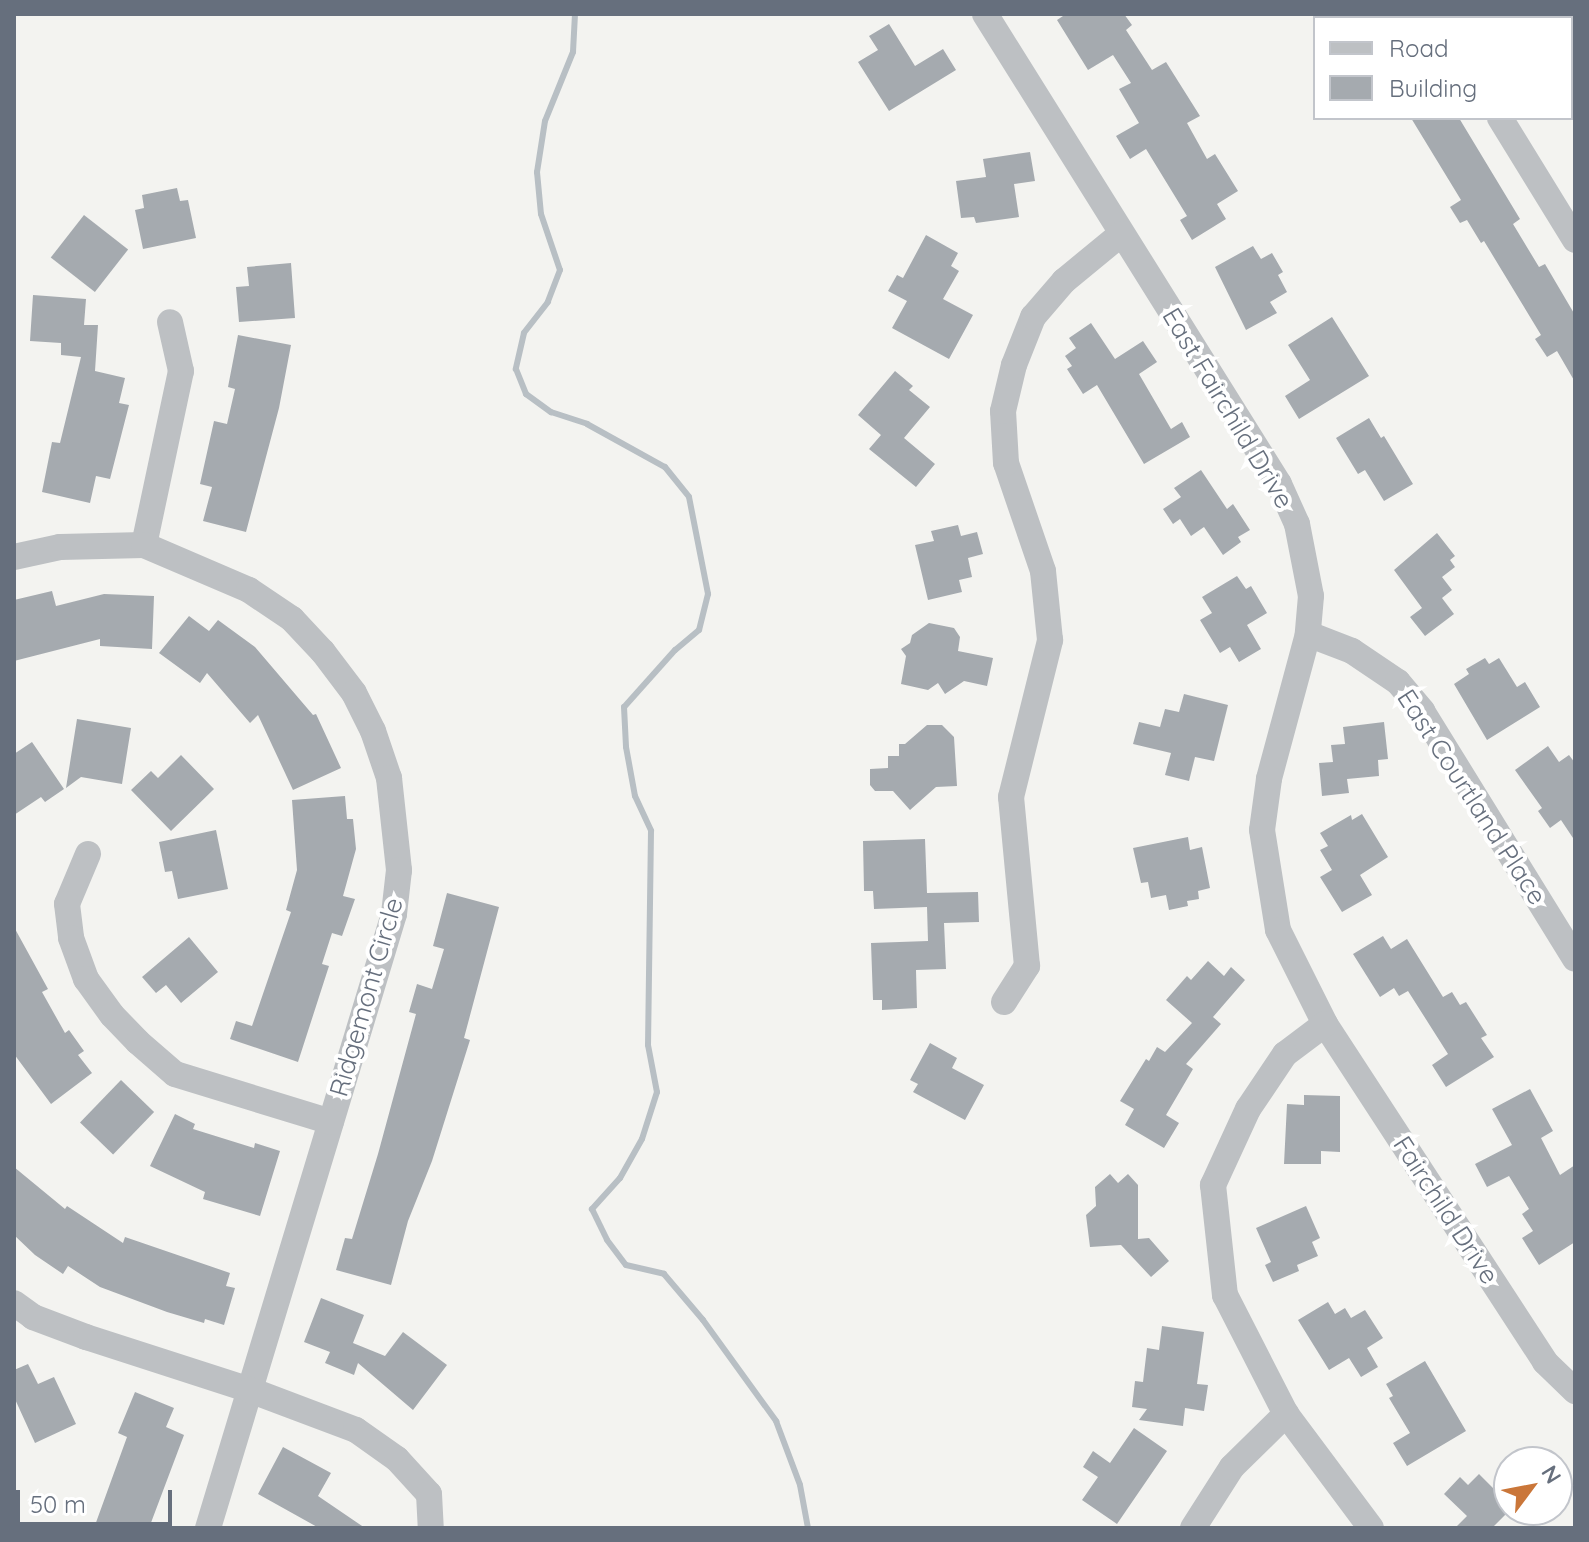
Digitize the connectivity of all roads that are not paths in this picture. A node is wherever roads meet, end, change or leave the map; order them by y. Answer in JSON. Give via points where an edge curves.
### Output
{"nodes":[{"id":1,"x":985,"y":14,"type":"edge"},
{"id":2,"x":1501,"y":120,"type":"edge"},
{"id":3,"x":1121,"y":234,"type":"junction"},
{"id":4,"x":1575,"y":240,"type":"edge"},
{"id":5,"x":170,"y":322,"type":"dead end"},
{"id":6,"x":144,"y":545,"type":"junction"},
{"id":7,"x":14,"y":557,"type":"edge"},
{"id":8,"x":1308,"y":634,"type":"junction"},
{"id":9,"x":88,"y":854,"type":"dead end"},
{"id":10,"x":1575,"y":959,"type":"edge"},
{"id":11,"x":1004,"y":1002,"type":"dead end"},
{"id":12,"x":1325,"y":1024,"type":"junction"},
{"id":13,"x":331,"y":1122,"type":"junction"},
{"id":14,"x":14,"y":1303,"type":"edge"},
{"id":15,"x":250,"y":1390,"type":"junction"},
{"id":16,"x":1575,"y":1391,"type":"edge"},
{"id":17,"x":1286,"y":1414,"type":"junction"},
{"id":18,"x":208,"y":1528,"type":"edge"},
{"id":19,"x":431,"y":1528,"type":"edge"},
{"id":20,"x":1193,"y":1528,"type":"edge"},
{"id":21,"x":1371,"y":1528,"type":"edge"}],
"edges":[{"from":1,"to":3,"type":"street","name":"East Fairchild Drive"},
{"from":2,"to":4,"type":"street"},
{"from":3,"to":8,"type":"street","name":"East Fairchild Drive","via":[[1279,484],[1306,560],[1311,596]]},
{"from":3,"to":11,"type":"street","via":[[1064,281],[1033,317],[1003,411],[1006,463],[1043,571],[1050,640],[1011,797],[1027,966]]},
{"from":5,"to":6,"type":"street","via":[[181,371]]},
{"from":6,"to":7,"type":"street","name":"Ridgemont Circle","via":[[60,547]]},
{"from":6,"to":13,"type":"street","name":"Ridgemont Circle","via":[[249,590],[292,619],[354,693],[389,778],[399,870],[394,914]]},
{"from":8,"to":10,"type":"street","name":"East Courtland Place","via":[[1352,651],[1398,682],[1422,711]]},
{"from":8,"to":12,"type":"street","name":"East Fairchild Drive","via":[[1269,779],[1262,830],[1278,930]]},
{"from":9,"to":13,"type":"street","via":[[67,904],[71,938],[86,979],[112,1015],[175,1074]]},
{"from":12,"to":16,"type":"street","name":"Fairchild Drive","via":[[1545,1362]]},
{"from":12,"to":17,"type":"street","via":[[1285,1054],[1248,1109],[1213,1185],[1225,1295]]},
{"from":13,"to":15,"type":"street","name":"Ridgemont Circle"},
{"from":14,"to":15,"type":"street","via":[[33,1317],[86,1337]]},
{"from":15,"to":18,"type":"street","name":"Ridgemont Circle"},
{"from":15,"to":19,"type":"street","via":[[356,1430],[397,1459],[429,1494]]},
{"from":17,"to":20,"type":"street","via":[[1232,1467]]},
{"from":17,"to":21,"type":"street"}]}
